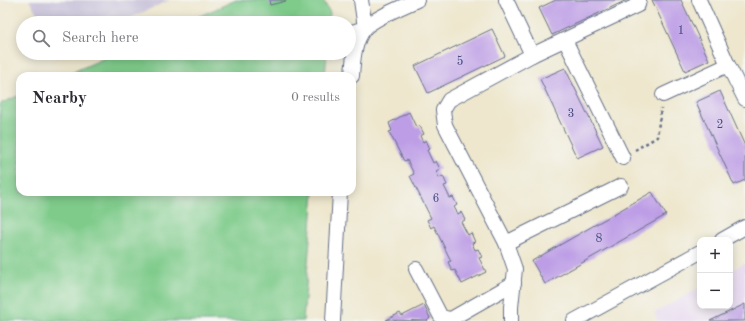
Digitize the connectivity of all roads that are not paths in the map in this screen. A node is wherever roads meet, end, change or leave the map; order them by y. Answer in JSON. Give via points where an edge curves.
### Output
{"nodes":[{"id":1,"x":361,"y":0,"type":"edge"},
{"id":2,"x":417,"y":0,"type":"edge"},
{"id":3,"x":506,"y":0,"type":"edge"},
{"id":4,"x":639,"y":0,"type":"edge"},
{"id":5,"x":699,"y":0,"type":"edge"},
{"id":6,"x":365,"y":28,"type":"junction"},
{"id":7,"x":356,"y":31,"type":"edge"},
{"id":8,"x":565,"y":40,"type":"junction"},
{"id":9,"x":356,"y":46,"type":"edge"},
{"id":10,"x":532,"y":55,"type":"junction"},
{"id":11,"x":354,"y":60,"type":"edge"},
{"id":12,"x":728,"y":65,"type":"junction"},
{"id":13,"x":352,"y":72,"type":"edge"},
{"id":14,"x":663,"y":95,"type":"road end"},
{"id":15,"x":745,"y":98,"type":"edge"},
{"id":16,"x":623,"y":158,"type":"road end"},
{"id":17,"x":621,"y":186,"type":"dead end"},
{"id":18,"x":340,"y":196,"type":"edge"},
{"id":19,"x":745,"y":227,"type":"edge"},
{"id":20,"x":727,"y":237,"type":"edge"},
{"id":21,"x":506,"y":243,"type":"junction"},
{"id":22,"x":697,"y":254,"type":"edge"},
{"id":23,"x":416,"y":269,"type":"dead end"},
{"id":24,"x":514,"y":283,"type":"junction"},
{"id":25,"x":333,"y":321,"type":"edge"},
{"id":26,"x":511,"y":321,"type":"edge"},
{"id":27,"x":574,"y":321,"type":"edge"}],
"edges":[{"from":1,"to":6,"type":"street"},
{"from":2,"to":6,"type":"street"},
{"from":3,"to":10,"type":"street"},
{"from":4,"to":8,"type":"street","via":[[638,5]]},
{"from":5,"to":12,"type":"street"},
{"from":6,"to":7,"type":"street"},
{"from":6,"to":9,"type":"street"},
{"from":8,"to":10,"type":"street"},
{"from":8,"to":16,"type":"street"},
{"from":10,"to":21,"type":"street","via":[[449,100],[443,110],[444,125]]},
{"from":11,"to":13,"type":"street"},
{"from":12,"to":14,"type":"street"},
{"from":12,"to":15,"type":"street"},
{"from":17,"to":21,"type":"street"},
{"from":18,"to":25,"type":"street"},
{"from":19,"to":20,"type":"street"},
{"from":21,"to":24,"type":"street","via":[[515,269]]},
{"from":22,"to":27,"type":"street"},
{"from":23,"to":24,"type":"street","via":[[441,317],[451,319]]},
{"from":24,"to":26,"type":"street"}]}
